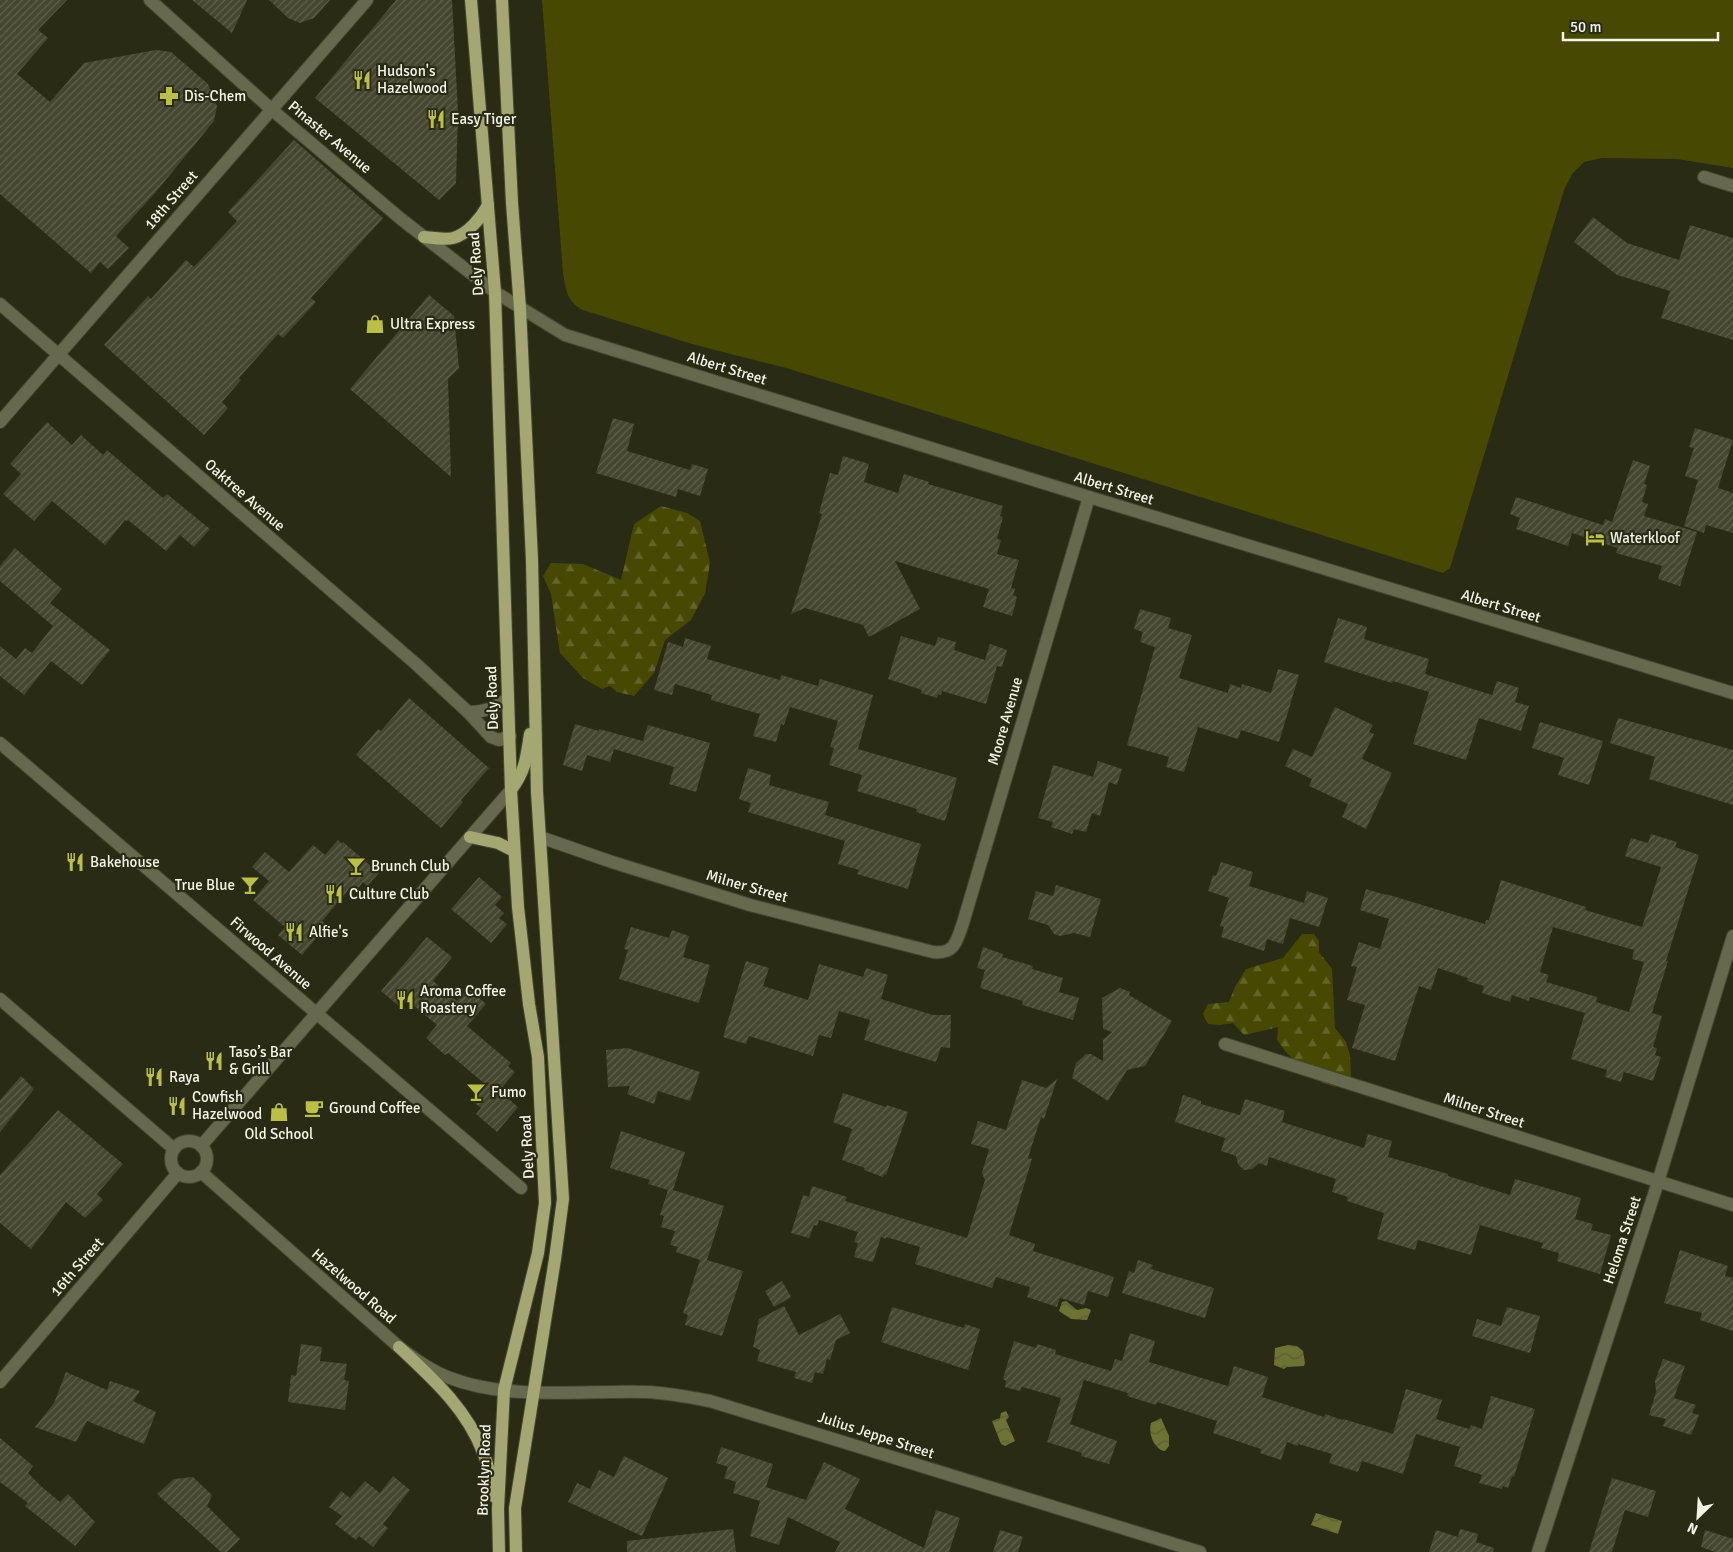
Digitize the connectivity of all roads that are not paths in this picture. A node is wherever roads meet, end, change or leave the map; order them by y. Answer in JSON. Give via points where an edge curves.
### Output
{"nodes":[{"id":1,"x":150,"y":0,"type":"edge"},
{"id":2,"x":367,"y":0,"type":"edge"},
{"id":3,"x":471,"y":0,"type":"edge"},
{"id":4,"x":502,"y":0,"type":"edge"},
{"id":5,"x":271,"y":109,"type":"junction"},
{"id":6,"x":1704,"y":177,"type":"dead end"},
{"id":7,"x":1733,"y":186,"type":"edge"},
{"id":8,"x":488,"y":205,"type":"junction"},
{"id":9,"x":424,"y":237,"type":"junction"},
{"id":10,"x":495,"y":292,"type":"junction"},
{"id":11,"x":0,"y":304,"type":"edge"},
{"id":12,"x":520,"y":308,"type":"junction"},
{"id":13,"x":59,"y":355,"type":"junction"},
{"id":14,"x":0,"y":422,"type":"edge"},
{"id":15,"x":1089,"y":497,"type":"junction"},
{"id":16,"x":535,"y":687,"type":"junction"},
{"id":17,"x":1733,"y":694,"type":"edge"},
{"id":18,"x":508,"y":698,"type":"junction"},
{"id":19,"x":468,"y":712,"type":"junction"},
{"id":20,"x":510,"y":736,"type":"junction"},
{"id":21,"x":0,"y":743,"type":"edge"},
{"id":22,"x":511,"y":790,"type":"junction"},
{"id":23,"x":470,"y":837,"type":"junction"},
{"id":24,"x":540,"y":837,"type":"junction"},
{"id":25,"x":514,"y":851,"type":"junction"},
{"id":26,"x":1733,"y":936,"type":"edge"},
{"id":27,"x":948,"y":951,"type":"joint"},
{"id":28,"x":0,"y":1000,"type":"edge"},
{"id":29,"x":316,"y":1014,"type":"junction"},
{"id":30,"x":1225,"y":1044,"type":"dead end"},
{"id":31,"x":201,"y":1146,"type":"junction"},
{"id":32,"x":174,"y":1149,"type":"junction"},
{"id":33,"x":201,"y":1172,"type":"junction"},
{"id":34,"x":178,"y":1173,"type":"junction"},
{"id":35,"x":1658,"y":1182,"type":"junction"},
{"id":36,"x":521,"y":1188,"type":"dead end"},
{"id":37,"x":1733,"y":1205,"type":"edge"},
{"id":38,"x":399,"y":1347,"type":"junction"},
{"id":39,"x":0,"y":1382,"type":"edge"},
{"id":40,"x":504,"y":1390,"type":"junction"},
{"id":41,"x":534,"y":1392,"type":"junction"},
{"id":42,"x":498,"y":1509,"type":"junction"},
{"id":43,"x":499,"y":1552,"type":"edge"},
{"id":44,"x":516,"y":1552,"type":"edge"},
{"id":45,"x":1200,"y":1552,"type":"edge"},
{"id":46,"x":1538,"y":1552,"type":"edge"}],
"edges":[{"from":1,"to":5,"type":"street","name":"Pinaster Avenue"},
{"from":2,"to":5,"type":"street","name":"18th Street"},
{"from":3,"to":8,"type":"main road","name":"Dely Road"},
{"from":4,"to":12,"type":"main road"},
{"from":5,"to":9,"type":"street","name":"Pinaster Avenue"},
{"from":5,"to":13,"type":"street","name":"18th Street"},
{"from":6,"to":7,"type":"street"},
{"from":8,"to":9,"type":"main road","via":[[471,227],[454,238]]},
{"from":8,"to":10,"type":"main road","name":"Dely Road"},
{"from":9,"to":10,"type":"street","name":"Pinaster Avenue"},
{"from":10,"to":12,"type":"street","name":"Albert Street"},
{"from":10,"to":18,"type":"main road","name":"Dely Road"},
{"from":11,"to":13,"type":"street","name":"Oaktree Avenue"},
{"from":12,"to":15,"type":"street","name":"Albert Street","via":[[574,338]]},
{"from":12,"to":16,"type":"main road"},
{"from":13,"to":14,"type":"street","name":"18th Street"},
{"from":13,"to":19,"type":"street","name":"Oaktree Avenue"},
{"from":15,"to":17,"type":"street","name":"Albert Street"},
{"from":15,"to":27,"type":"street","name":"Moore Avenue","via":[[963,923],[957,942]]},
{"from":16,"to":22,"type":"main road","via":[[524,768]]},
{"from":16,"to":24,"type":"main road"},
{"from":18,"to":19,"type":"street","via":[[496,708]]},
{"from":18,"to":20,"type":"main road","name":"Dely Road"},
{"from":19,"to":20,"type":"street","name":"Oaktree Avenue","via":[[491,737],[499,740]]},
{"from":20,"to":22,"type":"main road","name":"Dely Road"},
{"from":21,"to":29,"type":"street","name":"Firwood Avenue"},
{"from":22,"to":23,"type":"street"},
{"from":22,"to":25,"type":"main road","name":"Dely Road"},
{"from":23,"to":25,"type":"main road"},
{"from":23,"to":29,"type":"street"},
{"from":24,"to":27,"type":"street","name":"Milner Street","via":[[750,905],[933,952]]},
{"from":24,"to":41,"type":"main road","via":[[563,1199]]},
{"from":25,"to":40,"type":"main road","name":"Dely Road","via":[[529,1004],[538,1057],[545,1203],[538,1253]]},
{"from":26,"to":35,"type":"street","name":"Heloma Street"},
{"from":28,"to":32,"type":"street"},
{"from":29,"to":31,"type":"street"},
{"from":29,"to":36,"type":"street","name":"Firwood Avenue"},
{"from":30,"to":35,"type":"street","name":"Milner Street"},
{"from":31,"to":32,"type":"street","via":[[185,1142]]},
{"from":31,"to":33,"type":"street","via":[[206,1156]]},
{"from":32,"to":34,"type":"street","via":[[171,1163]]},
{"from":33,"to":34,"type":"street","via":[[190,1177]]},
{"from":33,"to":38,"type":"street","name":"Hazelwood Road"},
{"from":34,"to":39,"type":"street","name":"16th Street"},
{"from":35,"to":37,"type":"street","name":"Milner Street"},
{"from":35,"to":46,"type":"street","name":"Heloma Street"},
{"from":38,"to":40,"type":"street","name":"Hazelwood Road","via":[[448,1377]]},
{"from":38,"to":42,"type":"main road","via":[[451,1398],[474,1431],[484,1454]]},
{"from":40,"to":41,"type":"street","name":"Hazelwood Road"},
{"from":40,"to":42,"type":"main road","name":"Brooklyn Road"},
{"from":41,"to":44,"type":"main road","via":[[514,1508]]},
{"from":41,"to":45,"type":"street","name":"Julius Jeppe Street","via":[[648,1392],[710,1401]]},
{"from":42,"to":43,"type":"main road","name":"Brooklyn Road"}]}
